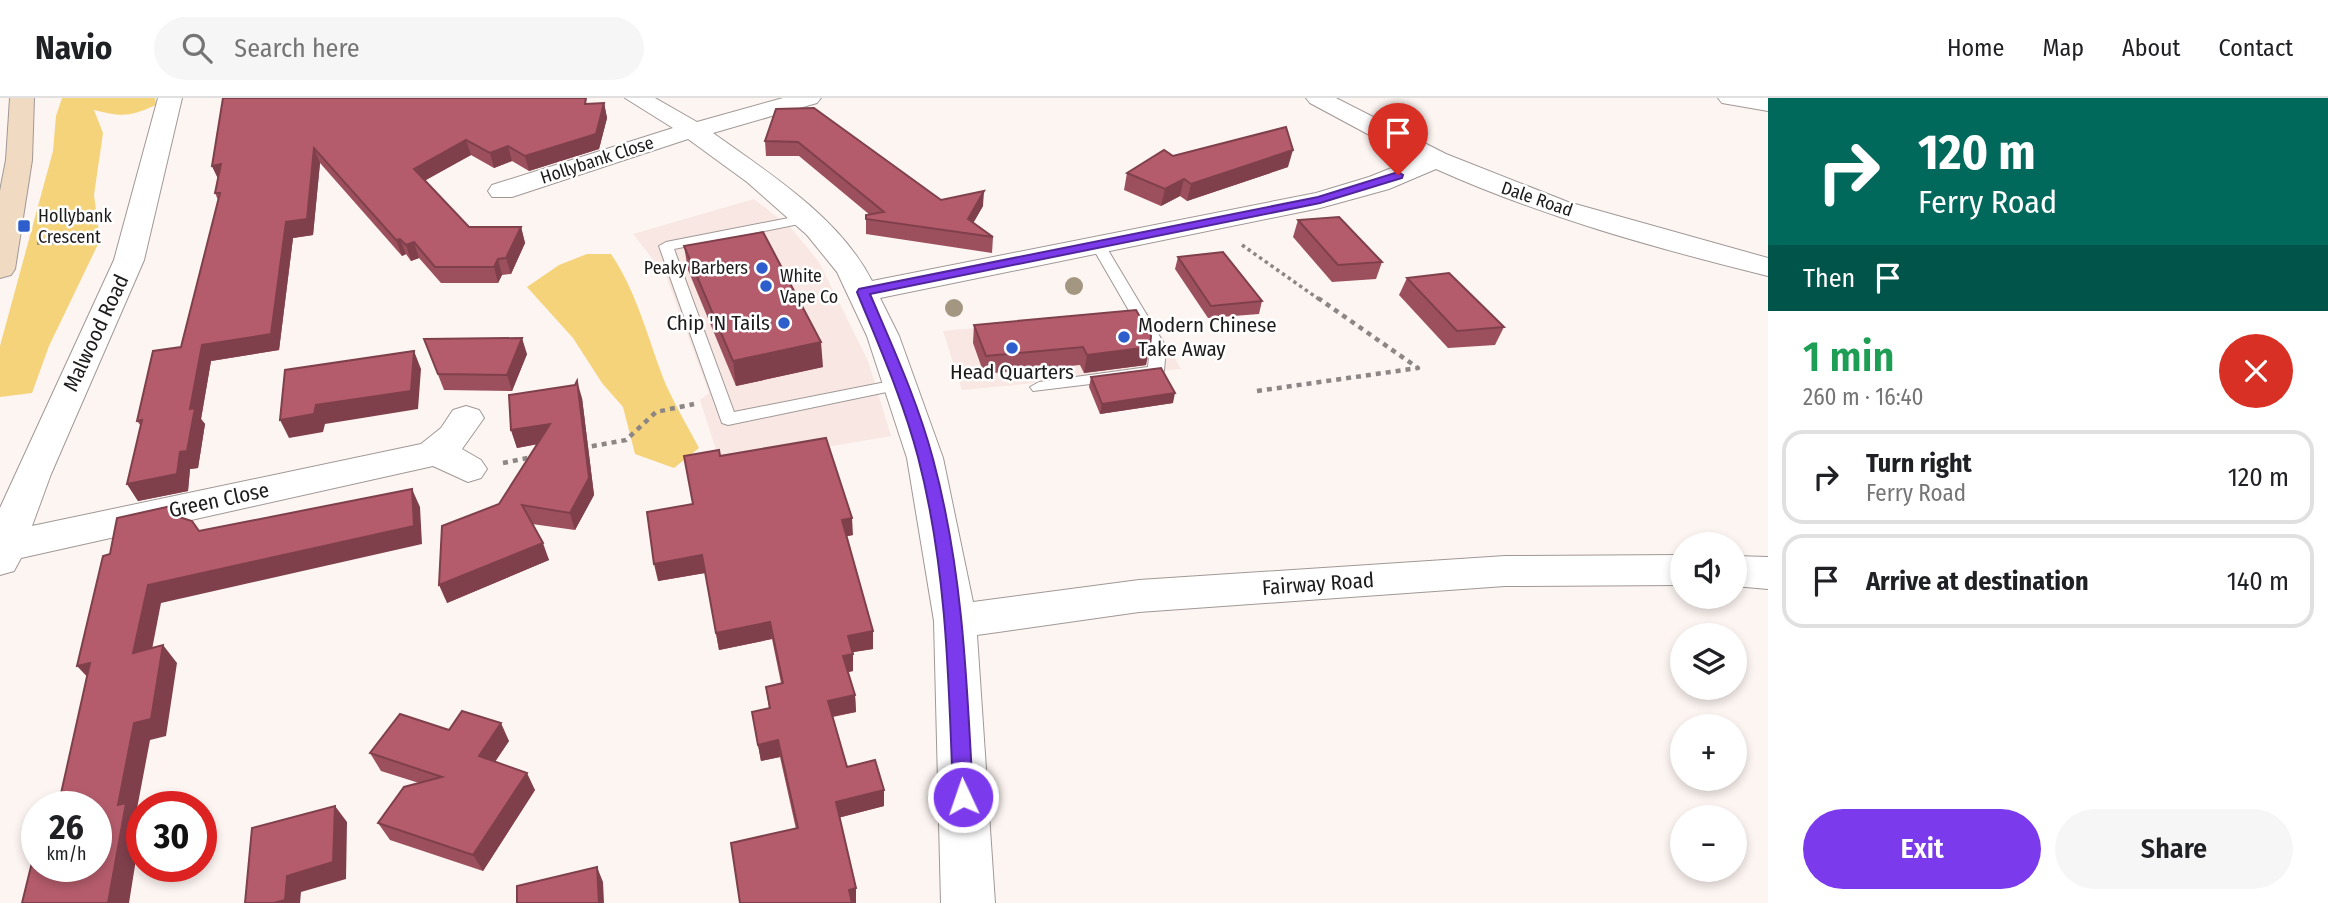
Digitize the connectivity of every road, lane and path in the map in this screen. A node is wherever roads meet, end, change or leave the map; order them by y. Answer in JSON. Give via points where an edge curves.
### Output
{"nodes":[{"id":1,"x":22,"y":98,"type":"edge"},
{"id":2,"x":170,"y":98,"type":"edge"},
{"id":3,"x":637,"y":98,"type":"edge"},
{"id":4,"x":809,"y":98,"type":"edge"},
{"id":5,"x":1367,"y":98,"type":"edge"},
{"id":6,"x":1730,"y":98,"type":"edge"},
{"id":7,"x":1328,"y":103,"type":"edge"},
{"id":8,"x":1768,"y":104,"type":"edge"},
{"id":9,"x":693,"y":131,"type":"junction"},
{"id":10,"x":1436,"y":160,"type":"junction"},
{"id":11,"x":472,"y":183,"type":"dead end"},
{"id":12,"x":804,"y":219,"type":"junction"},
{"id":13,"x":1209,"y":222,"type":"junction"},
{"id":14,"x":136,"y":239,"type":"junction"},
{"id":15,"x":1098,"y":245,"type":"junction"},
{"id":16,"x":2,"y":262,"type":"edge"},
{"id":17,"x":1768,"y":267,"type":"edge"},
{"id":18,"x":863,"y":292,"type":"junction"},
{"id":19,"x":901,"y":384,"type":"junction"},
{"id":20,"x":1040,"y":387,"type":"dead end"},
{"id":21,"x":1257,"y":391,"type":"dead end"},
{"id":22,"x":721,"y":398,"type":"junction"},
{"id":23,"x":466,"y":418,"type":"dead end"},
{"id":24,"x":573,"y":450,"type":"edge"},
{"id":25,"x":433,"y":454,"type":"junction"},
{"id":26,"x":533,"y":457,"type":"edge"},
{"id":27,"x":468,"y":469,"type":"joint"},
{"id":28,"x":2,"y":554,"type":"edge"},
{"id":29,"x":1670,"y":570,"type":"edge"},
{"id":30,"x":1747,"y":572,"type":"edge"},
{"id":31,"x":1768,"y":573,"type":"edge"},
{"id":32,"x":955,"y":621,"type":"junction"},
{"id":33,"x":968,"y":903,"type":"edge"}],
"edges":[{"from":1,"to":16,"type":"street","via":[[19,160]]},
{"from":2,"to":14,"type":"street","name":"Malwood Road"},
{"from":3,"to":9,"type":"street"},
{"from":4,"to":9,"type":"street","name":"Hollybank Close"},
{"from":5,"to":7,"type":"street"},
{"from":6,"to":8,"type":"street"},
{"from":7,"to":10,"type":"street","name":"Dale Road"},
{"from":9,"to":11,"type":"street","name":"Hollybank Close","via":[[500,201]]},
{"from":9,"to":12,"type":"street","via":[[756,176]]},
{"from":10,"to":13,"type":"street","via":[[1320,200]]},
{"from":10,"to":17,"type":"street","name":"Dale Road","via":[[1538,201]]},
{"from":12,"to":18,"type":"street","via":[[840,254]]},
{"from":12,"to":22,"type":"lane","via":[[666,246]]},
{"from":13,"to":15,"type":"street"},
{"from":13,"to":21,"type":"path","via":[[1419,368]]},
{"from":14,"to":16,"type":"path","via":[[34,243]]},
{"from":14,"to":28,"type":"street","name":"Malwood Road","via":[[32,474]]},
{"from":15,"to":18,"type":"street"},
{"from":15,"to":20,"type":"lane","via":[[1158,346],[1156,371]]},
{"from":18,"to":19,"type":"street"},
{"from":19,"to":22,"type":"lane","via":[[728,418]]},
{"from":19,"to":32,"type":"street","via":[[925,458]]},
{"from":22,"to":24,"type":"path","via":[[656,412],[626,440]]},
{"from":23,"to":25,"type":"street"},
{"from":25,"to":27,"type":"street"},
{"from":25,"to":28,"type":"street","name":"Green Close"},
{"from":26,"to":27,"type":"path"},
{"from":29,"to":32,"type":"street","name":"Fairway Road","via":[[1505,571],[1152,595]]},
{"from":30,"to":31,"type":"street"},
{"from":32,"to":33,"type":"street"}]}
